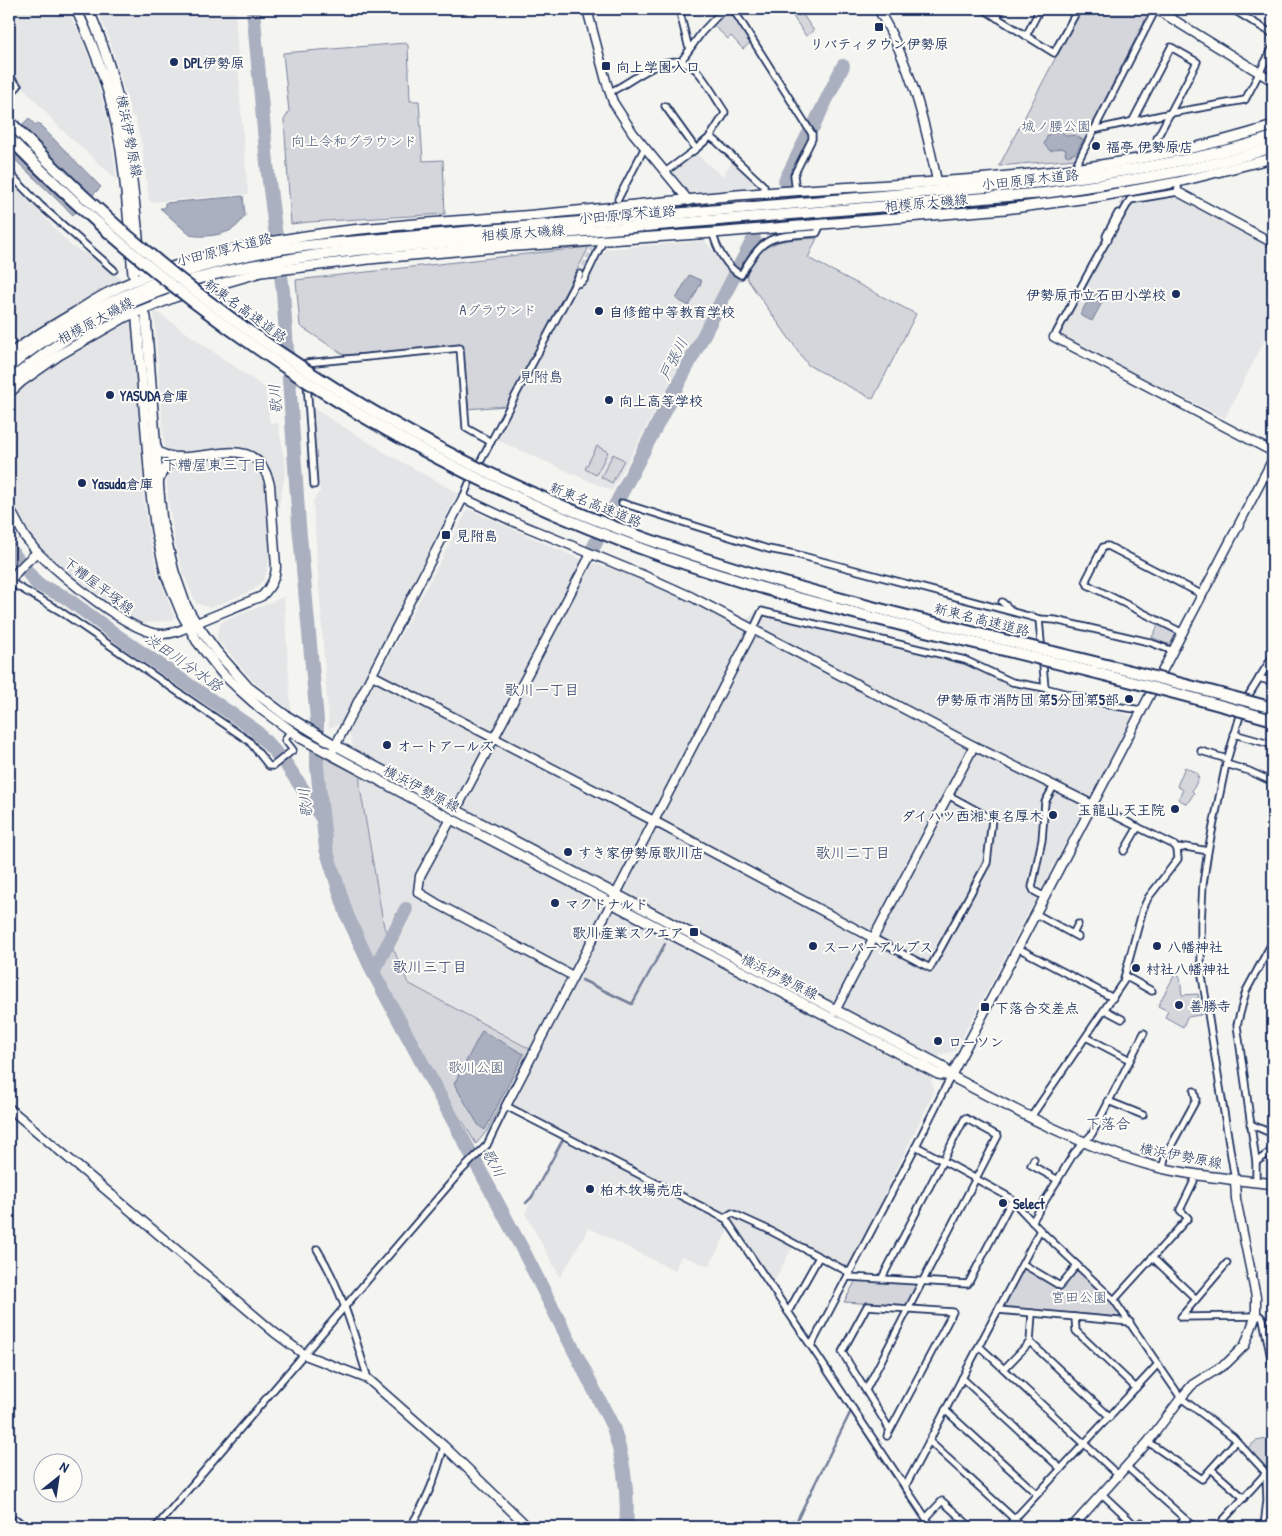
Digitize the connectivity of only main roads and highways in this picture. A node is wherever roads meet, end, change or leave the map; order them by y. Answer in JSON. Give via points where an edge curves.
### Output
{"nodes":[{"id":1,"x":76,"y":9,"type":"edge"},
{"id":2,"x":88,"y":9,"type":"edge"},
{"id":3,"x":9,"y":121,"type":"edge"},
{"id":4,"x":1273,"y":126,"type":"edge"},
{"id":5,"x":1273,"y":137,"type":"edge"},
{"id":6,"x":9,"y":138,"type":"edge"},
{"id":7,"x":1273,"y":147,"type":"edge"},
{"id":8,"x":1273,"y":158,"type":"edge"},
{"id":9,"x":288,"y":253,"type":"junction"},
{"id":10,"x":261,"y":258,"type":"junction"},
{"id":11,"x":9,"y":355,"type":"edge"},
{"id":12,"x":9,"y":368,"type":"edge"},
{"id":13,"x":9,"y":381,"type":"edge"},
{"id":14,"x":9,"y":393,"type":"edge"},
{"id":15,"x":192,"y":625,"type":"junction"},
{"id":16,"x":1273,"y":708,"type":"edge"},
{"id":17,"x":1273,"y":720,"type":"edge"},
{"id":18,"x":951,"y":1076,"type":"junction"},
{"id":19,"x":1273,"y":1184,"type":"edge"}],
"edges":[{"from":1,"to":2,"type":"main road","name":"横浜伊勢原線","via":[[97,57],[117,128],[137,272],[133,177],[119,99]]},
{"from":3,"to":16,"type":"highway","name":"新東名高速道路","bridge":true,"via":[[118,227],[228,315],[372,410],[506,481],[604,523],[744,570],[872,606]]},
{"from":4,"to":9,"type":"main road","name":"相模原大磯線","via":[[1231,140],[1154,156],[1036,174],[764,193],[361,229]]},
{"from":5,"to":9,"type":"highway","name":"小田原厚木道路","via":[[1198,157],[1096,176],[359,241]]},
{"from":6,"to":17,"type":"highway","name":"新東名高速道路","bridge":true,"via":[[112,236],[214,319],[383,429],[504,492],[600,533],[732,579]]},
{"from":7,"to":9,"type":"highway","name":"小田原厚木道路","via":[[1191,168],[1044,193]]},
{"from":8,"to":9,"type":"main road","name":"相模原大磯線","via":[[1178,182],[1005,209],[603,241],[487,248]]},
{"from":9,"to":10,"type":"highway","name":"小田原厚木道路"},
{"from":9,"to":10,"type":"main road","name":"相模原大磯線"},
{"from":10,"to":11,"type":"main road","name":"相模原大磯線","via":[[199,258],[149,274],[114,289],[44,330]]},
{"from":10,"to":12,"type":"highway","name":"小田原厚木道路","via":[[214,264],[170,276],[113,300],[47,338]]},
{"from":10,"to":13,"type":"highway","name":"小田原厚木道路","via":[[139,299],[110,313],[54,347]]},
{"from":10,"to":14,"type":"main road","name":"相模原大磯線","via":[[125,317],[59,355]]},
{"from":15,"to":15,"type":"main road","name":"横浜伊勢原線","via":[[172,594],[156,531],[151,494],[142,318],[162,522]]},
{"from":15,"to":18,"type":"main road","name":"横浜伊勢原線","via":[[248,687],[300,725],[942,1066]]},
{"from":15,"to":18,"type":"main road","name":"横浜伊勢原線","via":[[201,646],[222,673],[260,710],[301,738],[938,1074]]},
{"from":18,"to":19,"type":"main road","name":"横浜伊勢原線","via":[[1084,1142],[1163,1168]]}]}
